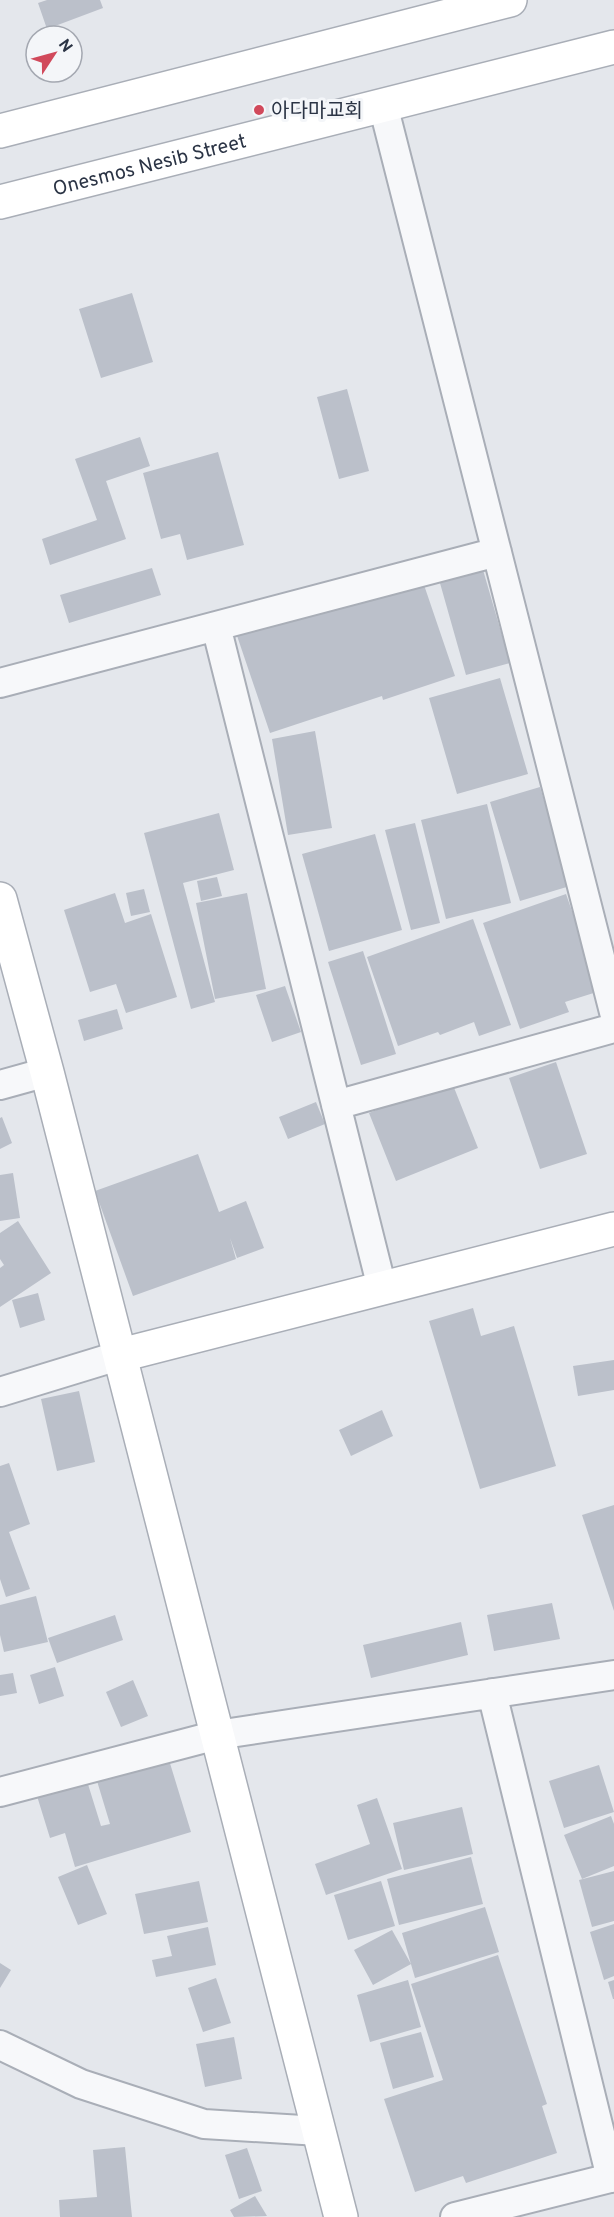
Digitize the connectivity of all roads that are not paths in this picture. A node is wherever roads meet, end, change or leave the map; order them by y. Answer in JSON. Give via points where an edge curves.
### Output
{"nodes":[{"id":1,"x":510,"y":0,"type":"edge"},
{"id":2,"x":614,"y":46,"type":"edge"},
{"id":3,"x":382,"y":105,"type":"junction"},
{"id":4,"x":0,"y":131,"type":"edge"},
{"id":5,"x":0,"y":202,"type":"edge"},
{"id":6,"x":497,"y":552,"type":"junction"},
{"id":7,"x":216,"y":626,"type":"junction"},
{"id":8,"x":0,"y":683,"type":"edge"},
{"id":9,"x":0,"y":898,"type":"edge"},
{"id":10,"x":614,"y":1012,"type":"edge"},
{"id":11,"x":614,"y":1028,"type":"edge"},
{"id":12,"x":47,"y":1072,"type":"junction"},
{"id":13,"x":0,"y":1085,"type":"edge"},
{"id":14,"x":336,"y":1105,"type":"junction"},
{"id":15,"x":614,"y":1229,"type":"edge"},
{"id":16,"x":381,"y":1288,"type":"junction"},
{"id":17,"x":121,"y":1355,"type":"junction"},
{"id":18,"x":0,"y":1392,"type":"edge"},
{"id":19,"x":614,"y":1675,"type":"edge"},
{"id":20,"x":492,"y":1693,"type":"junction"},
{"id":21,"x":218,"y":1735,"type":"junction"},
{"id":22,"x":0,"y":1791,"type":"edge"},
{"id":23,"x":0,"y":2045,"type":"edge"},
{"id":24,"x":319,"y":2131,"type":"junction"},
{"id":25,"x":612,"y":2177,"type":"edge"},
{"id":26,"x":341,"y":2217,"type":"edge"},
{"id":27,"x":455,"y":2217,"type":"edge"}],
"edges":[{"from":1,"to":4,"type":"street"},
{"from":2,"to":3,"type":"street","name":"Onesmos Nesib Street"},
{"from":3,"to":5,"type":"street","name":"Onesmos Nesib Street"},
{"from":3,"to":6,"type":"street"},
{"from":6,"to":7,"type":"street"},
{"from":6,"to":10,"type":"street"},
{"from":7,"to":8,"type":"street"},
{"from":7,"to":14,"type":"street"},
{"from":9,"to":12,"type":"street"},
{"from":11,"to":14,"type":"street"},
{"from":12,"to":13,"type":"street"},
{"from":12,"to":17,"type":"street"},
{"from":14,"to":16,"type":"street"},
{"from":15,"to":16,"type":"street"},
{"from":16,"to":17,"type":"street"},
{"from":17,"to":18,"type":"street"},
{"from":17,"to":21,"type":"street"},
{"from":19,"to":20,"type":"street"},
{"from":20,"to":21,"type":"street"},
{"from":20,"to":25,"type":"street"},
{"from":21,"to":22,"type":"street"},
{"from":21,"to":24,"type":"street"},
{"from":23,"to":24,"type":"street","via":[[81,2084],[204,2124]]},
{"from":24,"to":26,"type":"street"},
{"from":25,"to":27,"type":"street"}]}
